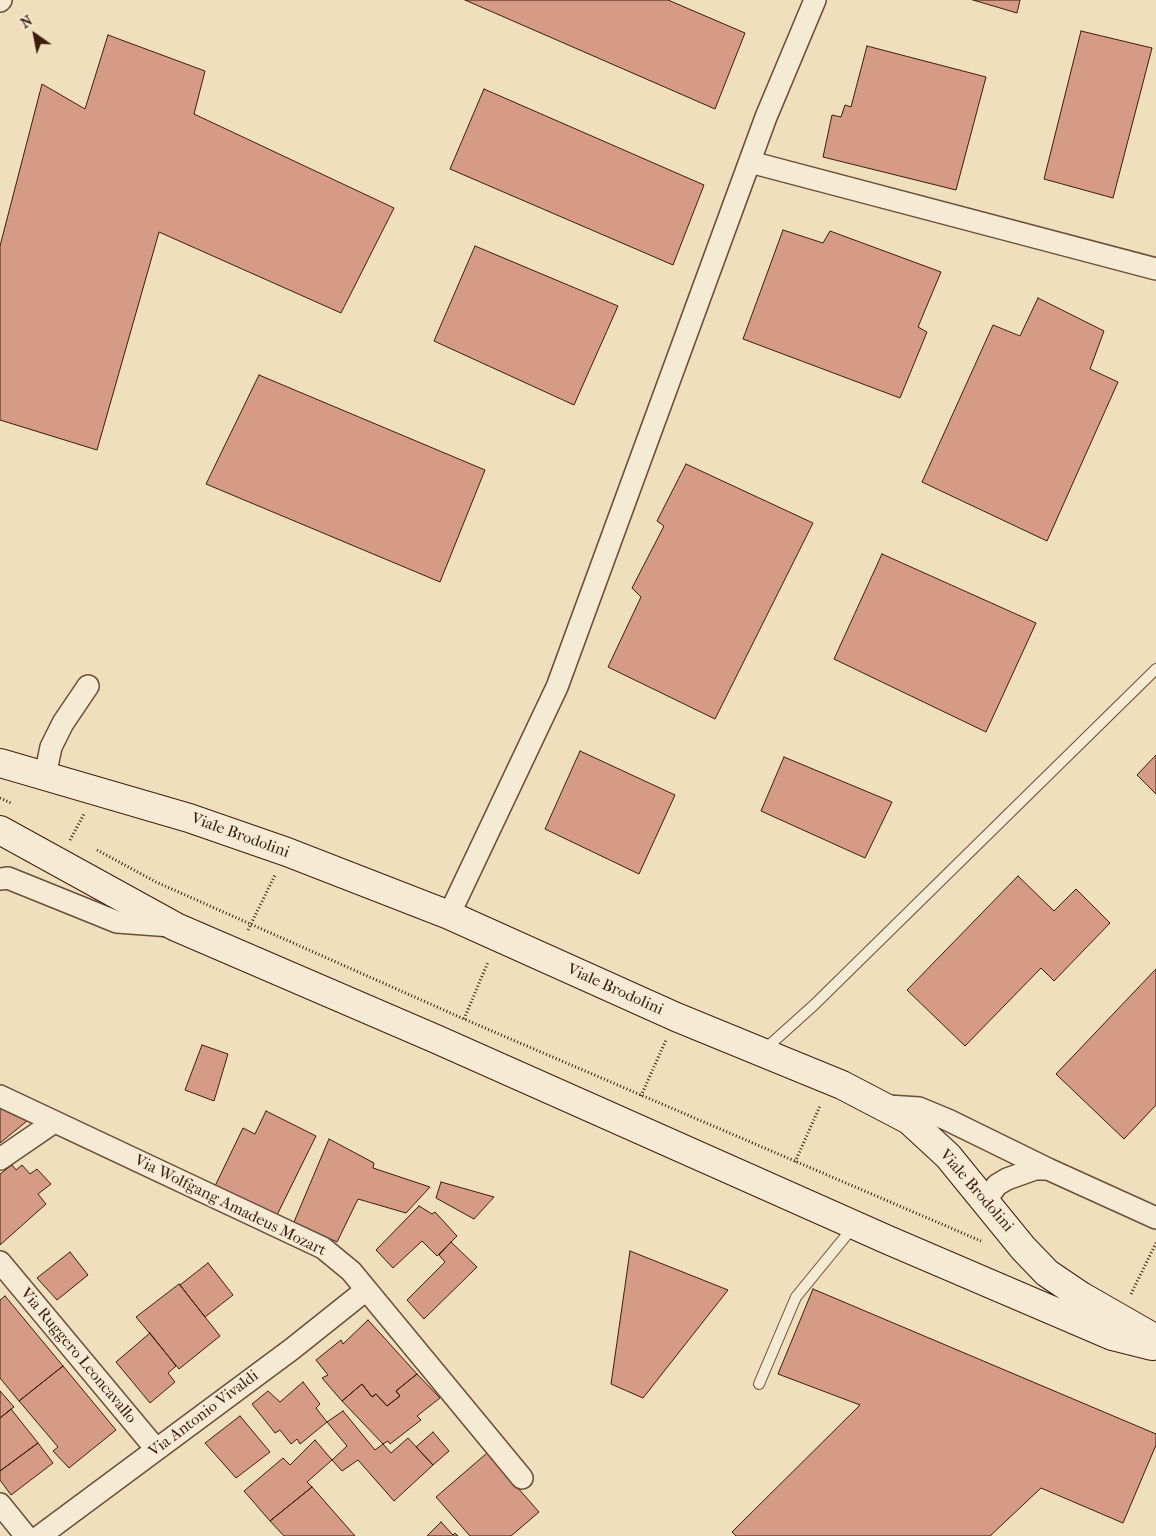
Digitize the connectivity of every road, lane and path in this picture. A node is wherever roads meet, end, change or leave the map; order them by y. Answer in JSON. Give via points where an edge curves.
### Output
{"nodes":[{"id":1,"x":815,"y":0,"type":"edge"},
{"id":2,"x":750,"y":162,"type":"junction"},
{"id":3,"x":1156,"y":268,"type":"edge"},
{"id":4,"x":1156,"y":669,"type":"edge"},
{"id":5,"x":88,"y":686,"type":"dead end"},
{"id":6,"x":0,"y":763,"type":"edge"},
{"id":7,"x":45,"y":776,"type":"junction"},
{"id":8,"x":96,"y":791,"type":"junction"},
{"id":9,"x":0,"y":798,"type":"edge"},
{"id":10,"x":16,"y":806,"type":"dead end"},
{"id":11,"x":0,"y":830,"type":"edge"},
{"id":12,"x":64,"y":832,"type":"dead end"},
{"id":13,"x":72,"y":836,"type":"junction"},
{"id":14,"x":80,"y":841,"type":"dead end"},
{"id":15,"x":89,"y":846,"type":"dead end"},
{"id":16,"x":287,"y":852,"type":"junction"},
{"id":17,"x":58,"y":862,"type":"junction"},
{"id":18,"x":0,"y":879,"type":"edge"},
{"id":19,"x":449,"y":916,"type":"junction"},
{"id":20,"x":251,"y":924,"type":"junction"},
{"id":21,"x":176,"y":927,"type":"junction"},
{"id":22,"x":498,"y":939,"type":"junction"},
{"id":23,"x":236,"y":953,"type":"junction"},
{"id":24,"x":676,"y":1017,"type":"junction"},
{"id":25,"x":464,"y":1019,"type":"junction"},
{"id":26,"x":763,"y":1051,"type":"junction"},
{"id":27,"x":649,"y":1077,"type":"dead end"},
{"id":28,"x":832,"y":1080,"type":"junction"},
{"id":29,"x":0,"y":1096,"type":"edge"},
{"id":30,"x":885,"y":1106,"type":"junction"},
{"id":31,"x":54,"y":1122,"type":"junction"},
{"id":32,"x":0,"y":1159,"type":"edge"},
{"id":33,"x":795,"y":1162,"type":"junction"},
{"id":34,"x":1048,"y":1169,"type":"junction"},
{"id":35,"x":985,"y":1201,"type":"junction"},
{"id":36,"x":1156,"y":1218,"type":"edge"},
{"id":37,"x":855,"y":1226,"type":"junction"},
{"id":38,"x":1156,"y":1243,"type":"edge"},
{"id":39,"x":989,"y":1245,"type":"dead end"},
{"id":40,"x":0,"y":1262,"type":"edge"},
{"id":41,"x":366,"y":1290,"type":"junction"},
{"id":42,"x":1120,"y":1317,"type":"junction"},
{"id":43,"x":1156,"y":1339,"type":"edge"},
{"id":44,"x":1156,"y":1348,"type":"edge"},
{"id":45,"x":759,"y":1384,"type":"dead end"},
{"id":46,"x":156,"y":1449,"type":"junction"},
{"id":47,"x":522,"y":1478,"type":"dead end"},
{"id":48,"x":0,"y":1504,"type":"edge"},
{"id":49,"x":26,"y":1536,"type":"edge"},
{"id":50,"x":40,"y":1536,"type":"edge"}],
"edges":[{"from":1,"to":2,"type":"street"},
{"from":2,"to":3,"type":"street"},
{"from":2,"to":19,"type":"street","via":[[557,687]]},
{"from":4,"to":26,"type":"lane","via":[[814,1005]]},
{"from":5,"to":7,"type":"street","via":[[51,747]]},
{"from":6,"to":7,"type":"street","name":"Viale Brodolini"},
{"from":7,"to":8,"type":"street","name":"Viale Brodolini"},
{"from":8,"to":13,"type":"path"},
{"from":8,"to":16,"type":"street","name":"Viale Brodolini","via":[[189,818]]},
{"from":9,"to":10,"type":"path"},
{"from":11,"to":17,"type":"street"},
{"from":12,"to":13,"type":"path"},
{"from":13,"to":14,"type":"path"},
{"from":13,"to":17,"type":"path"},
{"from":15,"to":20,"type":"path","via":[[156,882]]},
{"from":16,"to":19,"type":"street","name":"Viale Brodolini"},
{"from":16,"to":20,"type":"path"},
{"from":17,"to":21,"type":"street"},
{"from":18,"to":21,"type":"street","via":[[8,878],[117,922]]},
{"from":19,"to":22,"type":"street","name":"Viale Brodolini"},
{"from":20,"to":23,"type":"path"},
{"from":20,"to":25,"type":"path"},
{"from":21,"to":23,"type":"street"},
{"from":22,"to":24,"type":"street","name":"Viale Brodolini"},
{"from":22,"to":25,"type":"path"},
{"from":23,"to":37,"type":"street"},
{"from":24,"to":26,"type":"street","name":"Viale Brodolini"},
{"from":24,"to":27,"type":"path"},
{"from":25,"to":33,"type":"path"},
{"from":26,"to":28,"type":"street","name":"Viale Brodolini"},
{"from":28,"to":30,"type":"street","name":"Viale Brodolini"},
{"from":28,"to":33,"type":"path"},
{"from":29,"to":31,"type":"street","name":"Via Wolfgang Amadeus Mozart"},
{"from":30,"to":34,"type":"street","via":[[919,1108]]},
{"from":30,"to":35,"type":"street","name":"Viale Brodolini","via":[[909,1120],[948,1156]]},
{"from":31,"to":32,"type":"street"},
{"from":31,"to":41,"type":"street","name":"Via Wolfgang Amadeus Mozart","via":[[323,1248],[351,1270]]},
{"from":33,"to":39,"type":"path"},
{"from":34,"to":35,"type":"street","via":[[1035,1169],[1007,1179],[997,1185]]},
{"from":34,"to":36,"type":"street"},
{"from":35,"to":42,"type":"street","name":"Viale Brodolini","via":[[1047,1273]]},
{"from":37,"to":44,"type":"street","via":[[1112,1336]]},
{"from":37,"to":45,"type":"lane","via":[[796,1297]]},
{"from":38,"to":42,"type":"path"},
{"from":40,"to":46,"type":"street","name":"Via Ruggero Leoncavallo"},
{"from":41,"to":46,"type":"street","name":"Via Antonio Vivaldi"},
{"from":41,"to":47,"type":"street","name":"Via Wolfgang Amadeus Mozart"},
{"from":42,"to":43,"type":"street","name":"Viale Brodolini"},
{"from":46,"to":50,"type":"street","name":"Via Antonio Vivaldi"},
{"from":48,"to":49,"type":"street"}]}
